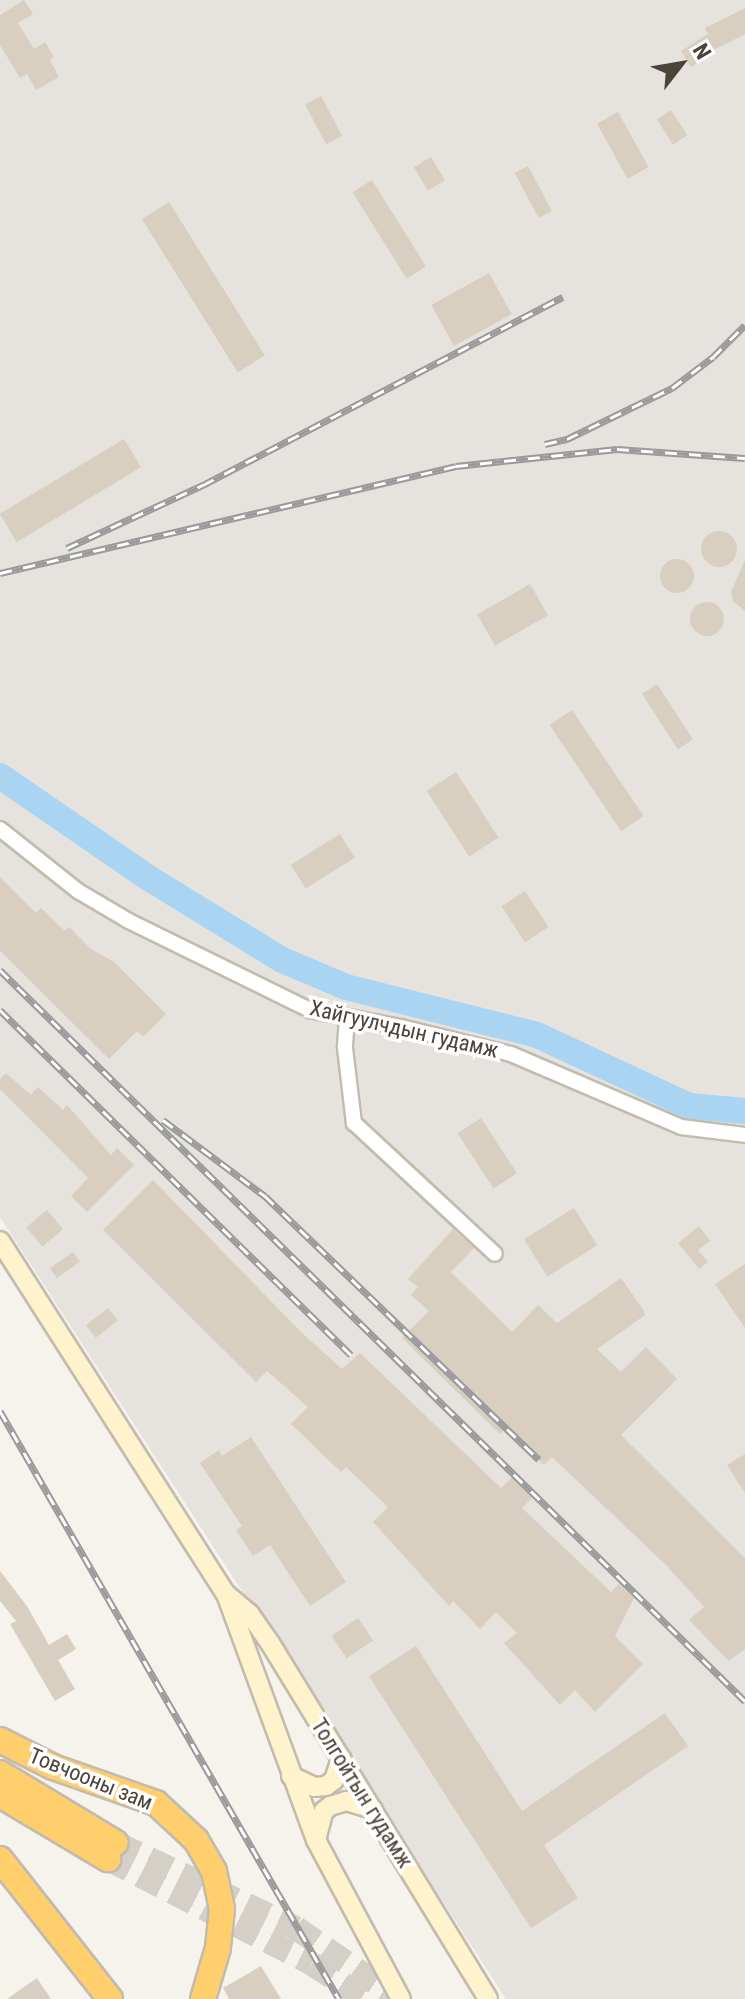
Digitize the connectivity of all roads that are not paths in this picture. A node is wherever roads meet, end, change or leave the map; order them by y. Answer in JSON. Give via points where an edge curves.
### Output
{"nodes":[{"id":1,"x":0,"y":829,"type":"edge"},
{"id":2,"x":347,"y":1017,"type":"junction"},
{"id":3,"x":745,"y":1135,"type":"edge"},
{"id":4,"x":0,"y":1241,"type":"edge"},
{"id":5,"x":495,"y":1254,"type":"dead end"},
{"id":6,"x":226,"y":1594,"type":"junction"},
{"id":7,"x":0,"y":1740,"type":"edge"},
{"id":8,"x":341,"y":1758,"type":"junction"},
{"id":9,"x":0,"y":1773,"type":"edge"},
{"id":10,"x":291,"y":1776,"type":"junction"},
{"id":11,"x":0,"y":1795,"type":"edge"},
{"id":12,"x":373,"y":1809,"type":"junction"},
{"id":13,"x":316,"y":1840,"type":"junction"},
{"id":14,"x":0,"y":1859,"type":"edge"},
{"id":15,"x":110,"y":1999,"type":"edge"},
{"id":16,"x":203,"y":1999,"type":"edge"},
{"id":17,"x":401,"y":1999,"type":"edge"},
{"id":18,"x":488,"y":1999,"type":"edge"}],
"edges":[{"from":1,"to":2,"type":"street","name":"Хайгуулчдын гудамж","via":[[78,891],[129,921],[310,1010]]},
{"from":2,"to":3,"type":"street","name":"Хайгуулчдын гудамж","via":[[511,1054],[681,1127]]},
{"from":2,"to":5,"type":"street","via":[[345,1048],[354,1123]]},
{"from":4,"to":6,"type":"main road","name":"Толгойтын гудамж"},
{"from":6,"to":8,"type":"main road","name":"Толгойтын гудамж","via":[[249,1613]]},
{"from":6,"to":10,"type":"main road","name":"Толгойтын гудамж"},
{"from":7,"to":16,"type":"highway","name":"Товчооны зам","via":[[53,1767],[156,1803],[196,1840],[214,1871],[222,1909],[218,1948]]},
{"from":8,"to":10,"type":"main road","via":[[334,1780],[326,1786]]},
{"from":8,"to":12,"type":"main road","name":"Толгойтын гудамж"},
{"from":9,"to":11,"type":"highway","via":[[112,1851]]},
{"from":10,"to":13,"type":"main road","name":"Толгойтын гудамж"},
{"from":12,"to":13,"type":"main road","via":[[336,1803],[324,1811]]},
{"from":12,"to":18,"type":"main road","name":"Толгойтын гудамж"},
{"from":13,"to":17,"type":"main road","name":"Толгойтын гудамж"},
{"from":14,"to":15,"type":"highway"}]}
